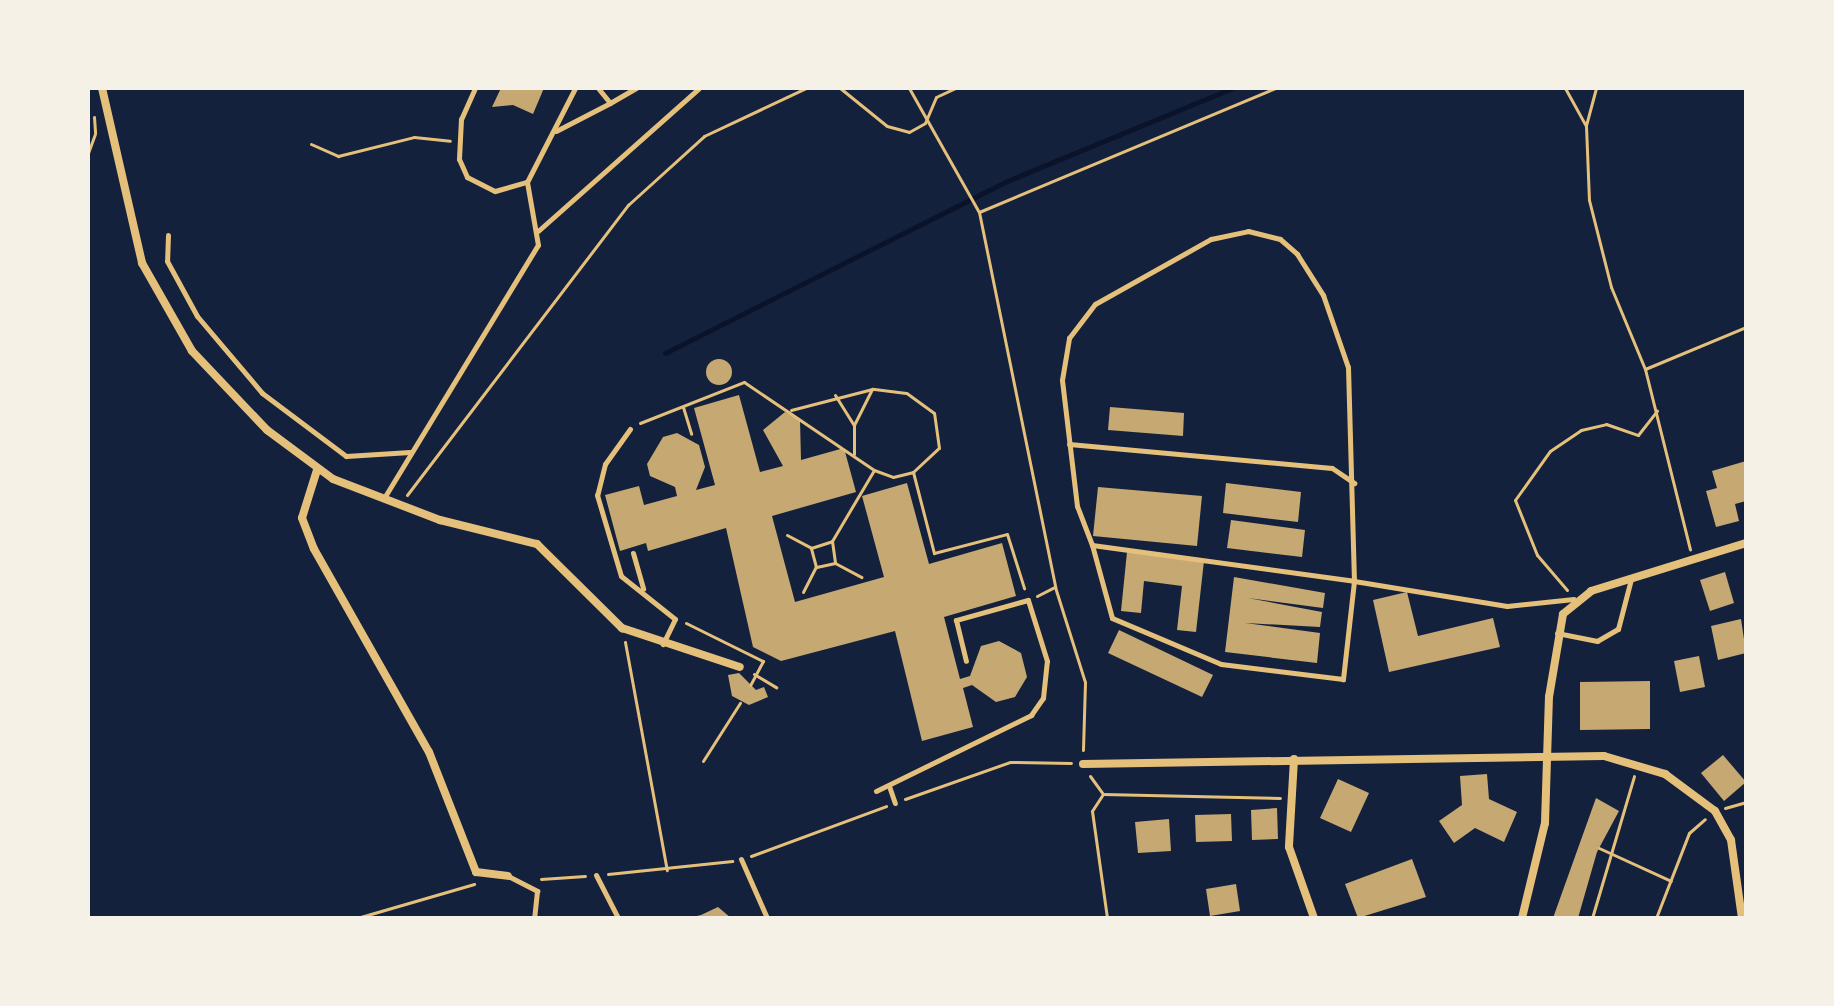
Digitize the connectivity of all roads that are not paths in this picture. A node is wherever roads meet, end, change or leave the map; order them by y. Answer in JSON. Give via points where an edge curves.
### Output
{"nodes":[{"id":1,"x":102,"y":88,"type":"edge"},
{"id":2,"x":475,"y":88,"type":"edge"},
{"id":3,"x":575,"y":88,"type":"edge"},
{"id":4,"x":598,"y":88,"type":"edge"},
{"id":5,"x":636,"y":88,"type":"edge"},
{"id":6,"x":699,"y":88,"type":"edge"},
{"id":7,"x":610,"y":103,"type":"junction"},
{"id":8,"x":555,"y":131,"type":"junction"},
{"id":9,"x":527,"y":182,"type":"junction"},
{"id":10,"x":538,"y":231,"type":"junction"},
{"id":11,"x":168,"y":235,"type":"dead end"},
{"id":12,"x":630,"y":429,"type":"road end"},
{"id":13,"x":1069,"y":444,"type":"junction"},
{"id":14,"x":411,"y":452,"type":"junction"},
{"id":15,"x":317,"y":470,"type":"junction"},
{"id":16,"x":1355,"y":484,"type":"junction"},
{"id":17,"x":383,"y":498,"type":"junction"},
{"id":18,"x":1746,"y":543,"type":"edge"},
{"id":19,"x":1092,"y":545,"type":"junction"},
{"id":20,"x":633,"y":553,"type":"dead end"},
{"id":21,"x":1631,"y":579,"type":"junction"},
{"id":22,"x":1354,"y":581,"type":"junction"},
{"id":23,"x":643,"y":590,"type":"junction"},
{"id":24,"x":1574,"y":599,"type":"junction"},
{"id":25,"x":1556,"y":632,"type":"junction"},
{"id":26,"x":663,"y":645,"type":"junction"},
{"id":27,"x":966,"y":661,"type":"dead end"},
{"id":28,"x":740,"y":667,"type":"road end"},
{"id":29,"x":1552,"y":754,"type":"junction"},
{"id":30,"x":1294,"y":759,"type":"junction"},
{"id":31,"x":1083,"y":764,"type":"road end"},
{"id":32,"x":889,"y":786,"type":"junction"},
{"id":33,"x":876,"y":791,"type":"dead end"},
{"id":34,"x":895,"y":803,"type":"road end"},
{"id":35,"x":741,"y":859,"type":"road end"},
{"id":36,"x":596,"y":875,"type":"road end"},
{"id":37,"x":508,"y":876,"type":"joint"},
{"id":38,"x":534,"y":918,"type":"edge"},
{"id":39,"x":618,"y":918,"type":"edge"},
{"id":40,"x":767,"y":918,"type":"edge"},
{"id":41,"x":1314,"y":918,"type":"edge"},
{"id":42,"x":1522,"y":918,"type":"edge"},
{"id":43,"x":1742,"y":918,"type":"edge"}],
"edges":[{"from":1,"to":15,"type":"street","via":[[142,263],[192,351]]},
{"from":2,"to":9,"type":"lane","via":[[458,141],[467,177],[495,191]]},
{"from":3,"to":8,"type":"lane"},
{"from":4,"to":7,"type":"lane"},
{"from":5,"to":7,"type":"lane"},
{"from":6,"to":10,"type":"lane"},
{"from":7,"to":8,"type":"lane"},
{"from":8,"to":9,"type":"lane"},
{"from":9,"to":10,"type":"lane"},
{"from":10,"to":14,"type":"lane","via":[[538,245]]},
{"from":11,"to":14,"type":"lane","via":[[167,261],[197,316],[262,393],[346,456]]},
{"from":12,"to":23,"type":"lane","via":[[605,464],[597,495],[607,548],[621,576]]},
{"from":13,"to":16,"type":"lane","via":[[1332,468]]},
{"from":13,"to":16,"type":"lane","via":[[1065,349],[1083,318],[1211,239],[1248,231],[1280,239],[1323,295],[1348,367]]},
{"from":13,"to":19,"type":"lane","via":[[1077,506]]},
{"from":14,"to":17,"type":"lane"},
{"from":15,"to":17,"type":"street"},
{"from":15,"to":37,"type":"street","via":[[302,518],[314,549],[429,752],[476,872]]},
{"from":16,"to":22,"type":"lane"},
{"from":17,"to":26,"type":"street","via":[[537,544],[622,628]]},
{"from":18,"to":21,"type":"street"},
{"from":19,"to":22,"type":"lane"},
{"from":19,"to":22,"type":"lane","via":[[1112,618],[1221,664],[1343,679]]},
{"from":20,"to":23,"type":"lane"},
{"from":21,"to":24,"type":"street"},
{"from":21,"to":25,"type":"lane","via":[[1618,629],[1597,641]]},
{"from":22,"to":24,"type":"lane","via":[[1507,606]]},
{"from":23,"to":26,"type":"lane","via":[[675,619]]},
{"from":24,"to":25,"type":"street"},
{"from":25,"to":29,"type":"street"},
{"from":26,"to":28,"type":"street"},
{"from":27,"to":32,"type":"lane","via":[[956,620],[1028,600],[1047,661],[1043,698],[1031,715],[907,771]]},
{"from":29,"to":30,"type":"street"},
{"from":29,"to":42,"type":"street","via":[[1545,823]]},
{"from":29,"to":43,"type":"street","via":[[1665,774],[1715,811],[1731,840]]},
{"from":30,"to":31,"type":"street"},
{"from":30,"to":41,"type":"street","via":[[1289,847]]},
{"from":32,"to":33,"type":"lane"},
{"from":32,"to":34,"type":"lane"},
{"from":35,"to":40,"type":"lane"},
{"from":36,"to":39,"type":"lane"},
{"from":37,"to":38,"type":"lane","via":[[537,891]]}]}
